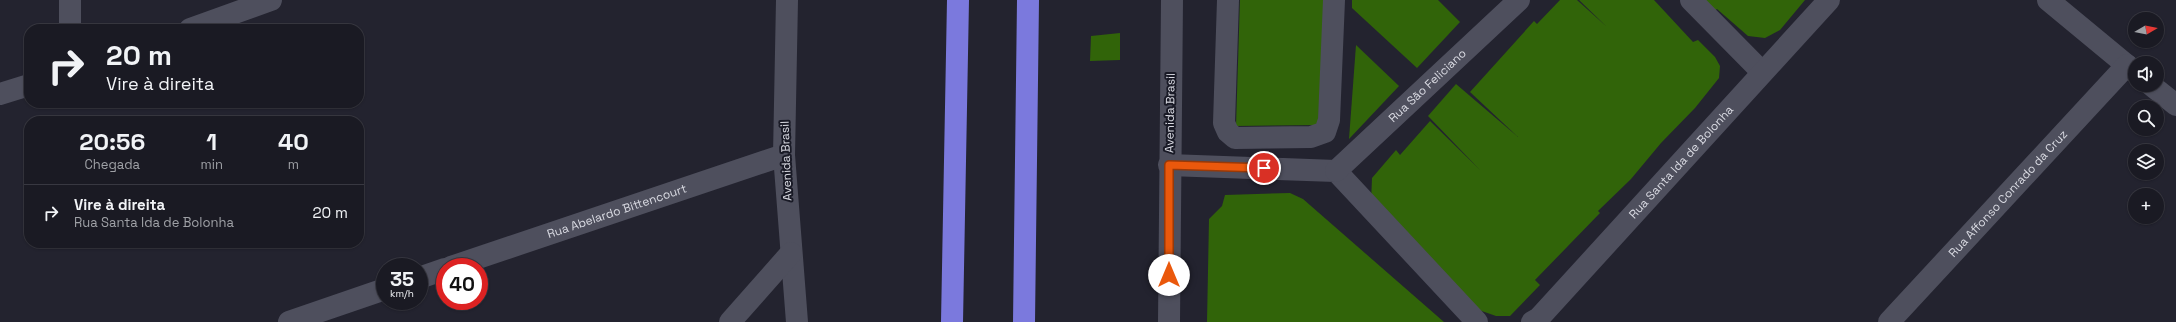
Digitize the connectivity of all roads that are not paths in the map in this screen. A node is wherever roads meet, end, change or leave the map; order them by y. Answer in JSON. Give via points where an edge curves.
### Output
{"nodes":[{"id":1,"x":70,"y":0,"type":"edge"},
{"id":2,"x":271,"y":0,"type":"edge"},
{"id":3,"x":787,"y":0,"type":"edge"},
{"id":4,"x":958,"y":0,"type":"edge"},
{"id":5,"x":1028,"y":0,"type":"edge"},
{"id":6,"x":1172,"y":0,"type":"edge"},
{"id":7,"x":1228,"y":0,"type":"edge"},
{"id":8,"x":1334,"y":0,"type":"edge"},
{"id":9,"x":1519,"y":0,"type":"edge"},
{"id":10,"x":1691,"y":0,"type":"edge"},
{"id":11,"x":1829,"y":0,"type":"edge"},
{"id":12,"x":2048,"y":0,"type":"edge"},
{"id":13,"x":70,"y":24,"type":"edge"},
{"id":14,"x":204,"y":24,"type":"edge"},
{"id":15,"x":2128,"y":67,"type":"edge"},
{"id":16,"x":1762,"y":72,"type":"junction"},
{"id":17,"x":2128,"y":72,"type":"edge"},
{"id":18,"x":24,"y":87,"type":"edge"},
{"id":19,"x":2160,"y":92,"type":"edge"},
{"id":20,"x":0,"y":94,"type":"edge"},
{"id":21,"x":2176,"y":105,"type":"edge"},
{"id":22,"x":784,"y":155,"type":"junction"},
{"id":23,"x":1169,"y":165,"type":"junction"},
{"id":24,"x":1336,"y":171,"type":"junction"},
{"id":25,"x":791,"y":253,"type":"junction"},
{"id":26,"x":478,"y":258,"type":"edge"},
{"id":27,"x":376,"y":292,"type":"edge"},
{"id":28,"x":289,"y":322,"type":"edge"},
{"id":29,"x":730,"y":322,"type":"edge"},
{"id":30,"x":797,"y":322,"type":"edge"},
{"id":31,"x":952,"y":322,"type":"edge"},
{"id":32,"x":1024,"y":322,"type":"edge"},
{"id":33,"x":1169,"y":322,"type":"edge"},
{"id":34,"x":1477,"y":322,"type":"edge"},
{"id":35,"x":1532,"y":322,"type":"edge"},
{"id":36,"x":1889,"y":322,"type":"edge"}],
"edges":[{"from":1,"to":13,"type":"street"},
{"from":2,"to":14,"type":"street"},
{"from":3,"to":22,"type":"street","name":"Avenida Brasil"},
{"from":4,"to":31,"type":"highway"},
{"from":5,"to":32,"type":"highway"},
{"from":6,"to":23,"type":"street","name":"Avenida Brasil"},
{"from":7,"to":8,"type":"street","via":[[1224,123],[1228,132],[1235,138],[1311,138],[1325,132],[1330,120]]},
{"from":9,"to":24,"type":"street","name":"Rua São Feliciano"},
{"from":10,"to":16,"type":"street"},
{"from":11,"to":16,"type":"street","name":"Rua Santa Ida de Bolonha"},
{"from":12,"to":15,"type":"street"},
{"from":16,"to":35,"type":"street","name":"Rua Santa Ida de Bolonha","via":[[1539,318]]},
{"from":17,"to":36,"type":"street","name":"Rua Affonso Conrado da Cruz"},
{"from":18,"to":20,"type":"street"},
{"from":19,"to":21,"type":"street"},
{"from":22,"to":25,"type":"street","name":"Avenida Brasil"},
{"from":22,"to":26,"type":"street","name":"Rua Abelardo Bittencourt"},
{"from":23,"to":24,"type":"street"},
{"from":23,"to":33,"type":"street","name":"Avenida Brasil"},
{"from":24,"to":34,"type":"street"},
{"from":25,"to":29,"type":"street"},
{"from":25,"to":30,"type":"street","name":"Avenida Brasil"},
{"from":27,"to":28,"type":"street"}]}
